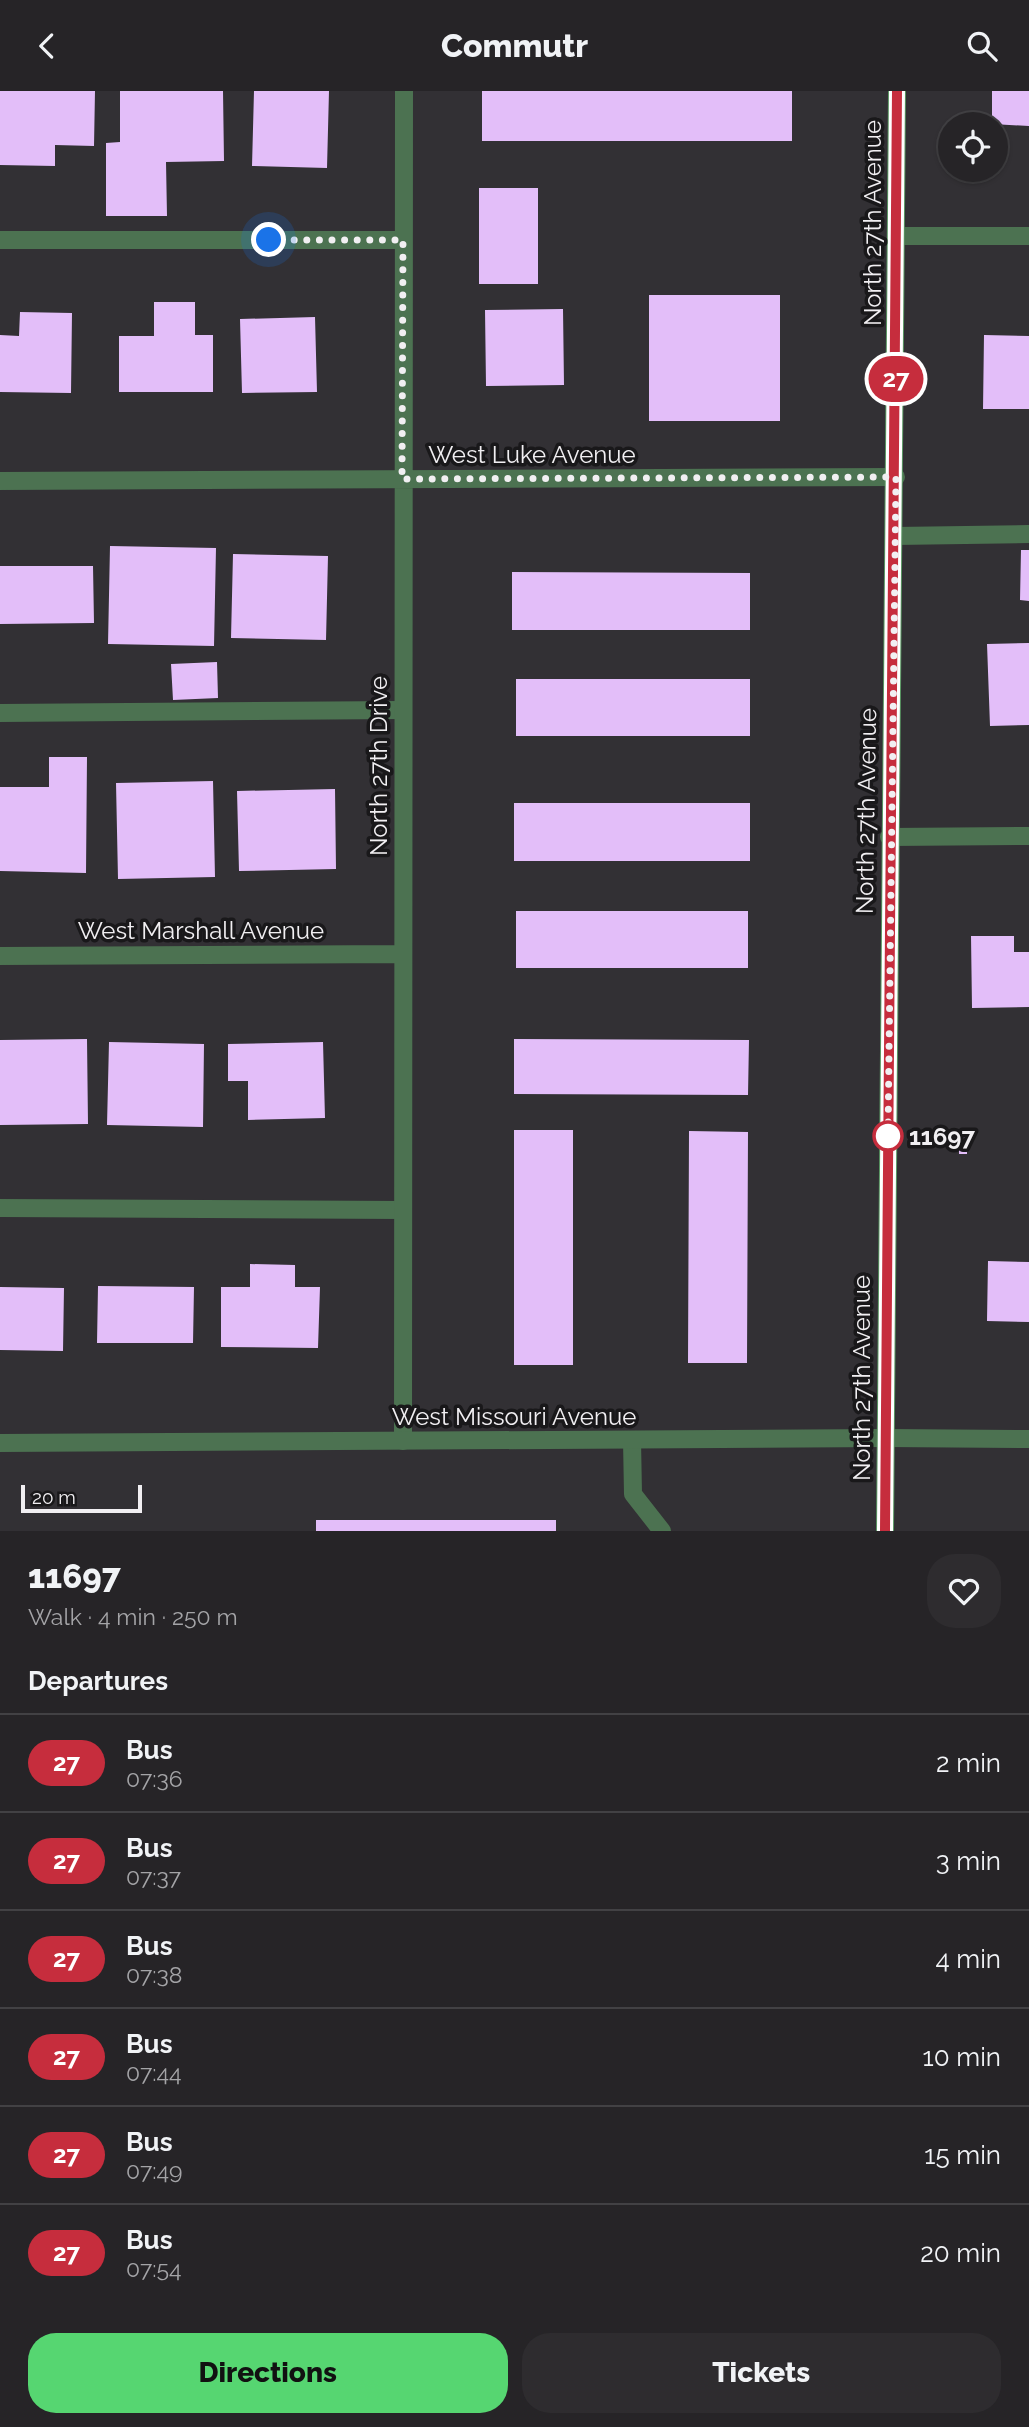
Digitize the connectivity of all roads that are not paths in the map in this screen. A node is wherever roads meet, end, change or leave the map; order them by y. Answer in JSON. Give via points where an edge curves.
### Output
{"nodes":[{"id":1,"x":404,"y":91,"type":"edge"},
{"id":2,"x":897,"y":91,"type":"edge"},
{"id":3,"x":896,"y":236,"type":"junction"},
{"id":4,"x":1029,"y":236,"type":"edge"},
{"id":5,"x":0,"y":240,"type":"edge"},
{"id":6,"x":403,"y":240,"type":"junction"},
{"id":7,"x":896,"y":477,"type":"junction"},
{"id":8,"x":402,"y":479,"type":"junction"},
{"id":9,"x":0,"y":481,"type":"edge"},
{"id":10,"x":1029,"y":534,"type":"edge"},
{"id":11,"x":895,"y":535,"type":"junction"},
{"id":12,"x":402,"y":711,"type":"junction"},
{"id":13,"x":0,"y":713,"type":"edge"},
{"id":14,"x":1029,"y":836,"type":"edge"},
{"id":15,"x":889,"y":837,"type":"junction"},
{"id":16,"x":402,"y":954,"type":"junction"},
{"id":17,"x":0,"y":956,"type":"edge"},
{"id":18,"x":0,"y":1208,"type":"edge"},
{"id":19,"x":403,"y":1210,"type":"junction"},
{"id":20,"x":886,"y":1438,"type":"junction"},
{"id":21,"x":1029,"y":1439,"type":"edge"},
{"id":22,"x":632,"y":1440,"type":"junction"},
{"id":23,"x":403,"y":1441,"type":"junction"},
{"id":24,"x":0,"y":1443,"type":"edge"},
{"id":25,"x":662,"y":1531,"type":"edge"},
{"id":26,"x":885,"y":1531,"type":"edge"}],
"edges":[{"from":1,"to":6,"type":"street","name":"North 27th Drive"},
{"from":2,"to":3,"type":"main road","name":"North 27th Avenue"},
{"from":3,"to":4,"type":"street"},
{"from":3,"to":7,"type":"main road","name":"North 27th Avenue"},
{"from":5,"to":6,"type":"street"},
{"from":6,"to":8,"type":"street","name":"North 27th Drive"},
{"from":7,"to":8,"type":"street","name":"West Luke Avenue"},
{"from":7,"to":11,"type":"main road","name":"North 27th Avenue"},
{"from":8,"to":9,"type":"street","name":"West Luke Avenue"},
{"from":8,"to":12,"type":"street","name":"North 27th Drive"},
{"from":10,"to":11,"type":"street"},
{"from":11,"to":15,"type":"main road","name":"North 27th Avenue"},
{"from":12,"to":13,"type":"street"},
{"from":12,"to":16,"type":"street","name":"North 27th Drive"},
{"from":14,"to":15,"type":"street"},
{"from":15,"to":20,"type":"main road","name":"North 27th Avenue"},
{"from":16,"to":17,"type":"street","name":"West Marshall Avenue"},
{"from":16,"to":19,"type":"street","name":"North 27th Drive"},
{"from":18,"to":19,"type":"street"},
{"from":19,"to":23,"type":"street","name":"North 27th Drive"},
{"from":20,"to":21,"type":"street","name":"West Missouri Avenue"},
{"from":20,"to":22,"type":"street","name":"West Missouri Avenue"},
{"from":20,"to":26,"type":"main road","name":"North 27th Avenue"},
{"from":22,"to":23,"type":"street","name":"West Missouri Avenue"},
{"from":22,"to":25,"type":"street","via":[[633,1494]]},
{"from":23,"to":24,"type":"street","name":"West Missouri Avenue"}]}
